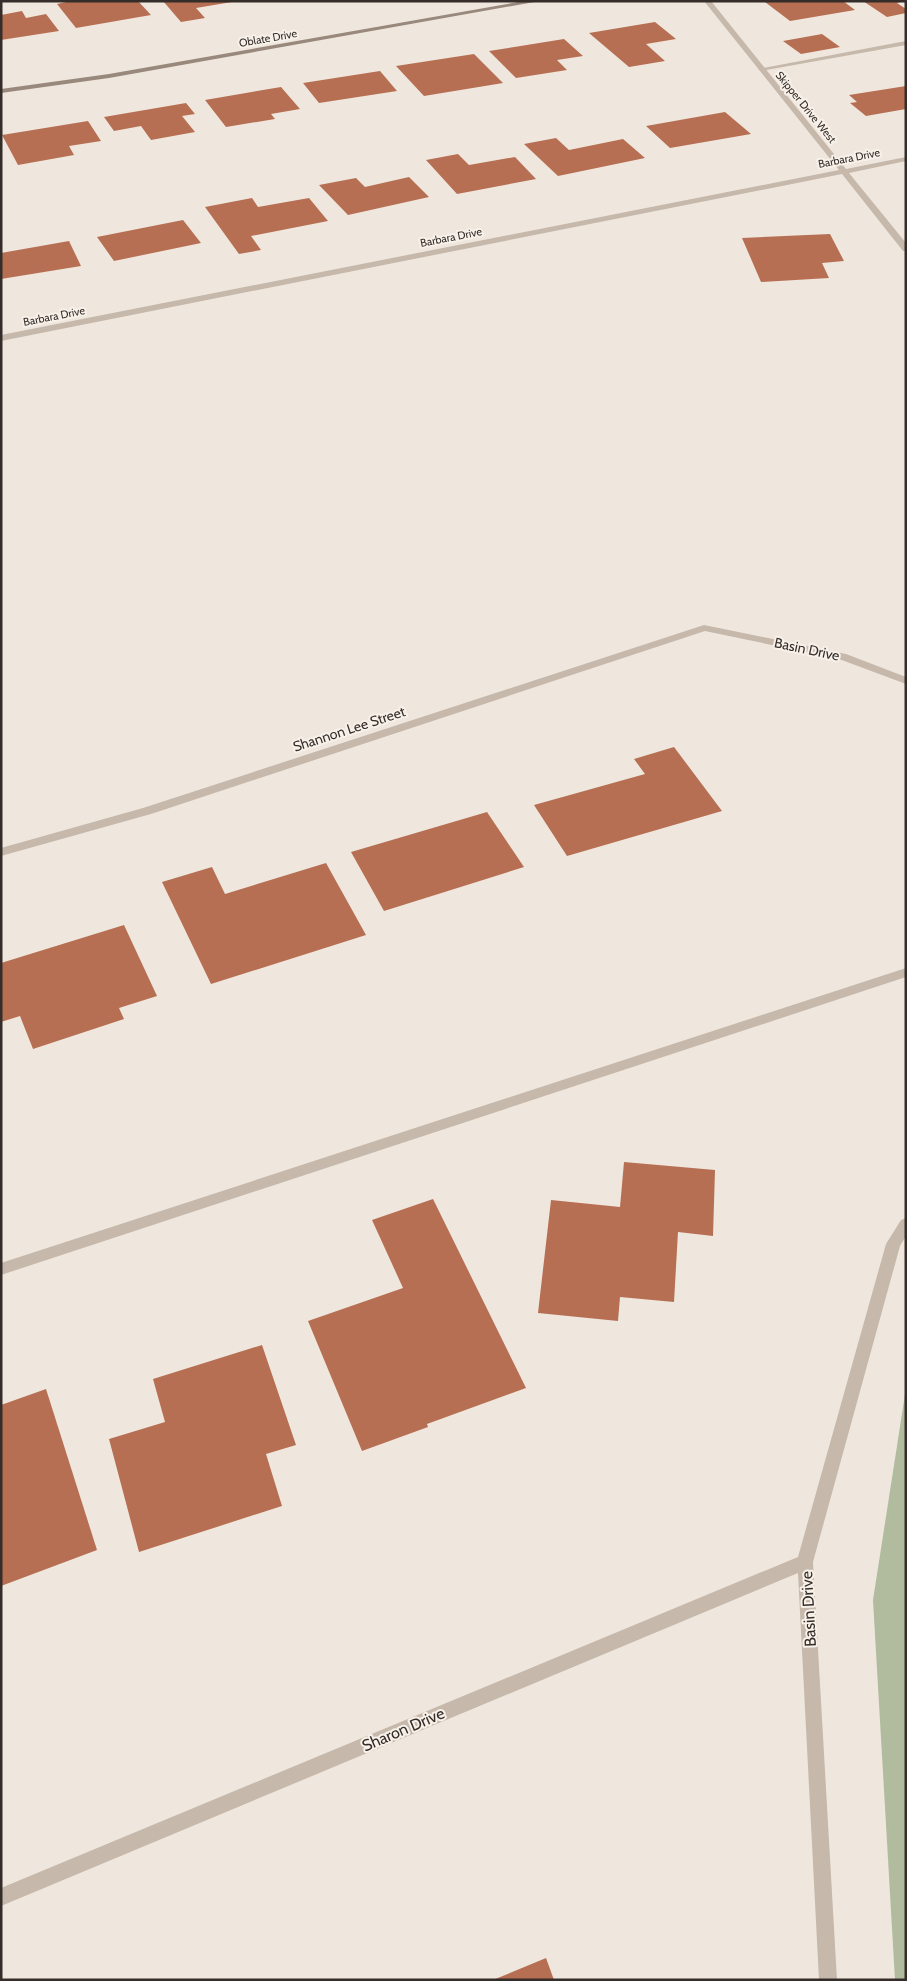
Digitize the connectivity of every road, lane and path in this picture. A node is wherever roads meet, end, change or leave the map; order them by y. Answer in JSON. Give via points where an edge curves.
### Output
{"nodes":[{"id":1,"x":537,"y":1,"type":"edge"},
{"id":2,"x":707,"y":1,"type":"edge"},
{"id":3,"x":906,"y":43,"type":"edge"},
{"id":4,"x":761,"y":69,"type":"junction"},
{"id":5,"x":1,"y":91,"type":"edge"},
{"id":6,"x":906,"y":159,"type":"edge"},
{"id":7,"x":842,"y":171,"type":"junction"},
{"id":8,"x":906,"y":249,"type":"edge"},
{"id":9,"x":1,"y":338,"type":"edge"},
{"id":10,"x":704,"y":628,"type":"joint"},
{"id":11,"x":906,"y":681,"type":"edge"},
{"id":12,"x":1,"y":852,"type":"edge"},
{"id":13,"x":906,"y":972,"type":"edge"},
{"id":14,"x":906,"y":1224,"type":"edge"},
{"id":15,"x":1,"y":1269,"type":"edge"},
{"id":16,"x":805,"y":1562,"type":"junction"},
{"id":17,"x":1,"y":1896,"type":"edge"},
{"id":18,"x":828,"y":1980,"type":"edge"}],
"edges":[{"from":1,"to":5,"type":"street","name":"Oblate Drive","via":[[118,74]]},
{"from":2,"to":4,"type":"street","name":"Skipper Drive West"},
{"from":3,"to":4,"type":"street"},
{"from":4,"to":7,"type":"street","name":"Skipper Drive West"},
{"from":6,"to":7,"type":"street","name":"Barbara Drive"},
{"from":7,"to":8,"type":"street","name":"Skipper Drive West"},
{"from":7,"to":9,"type":"street","name":"Barbara Drive"},
{"from":10,"to":11,"type":"street","name":"Basin Drive","via":[[842,656]]},
{"from":10,"to":12,"type":"street","name":"Shannon Lee Street","via":[[147,811]]},
{"from":13,"to":15,"type":"street"},
{"from":14,"to":16,"type":"street","name":"Basin Drive","via":[[893,1244]]},
{"from":16,"to":17,"type":"street","name":"Sharon Drive"},
{"from":16,"to":18,"type":"street","name":"Basin Drive"}]}
